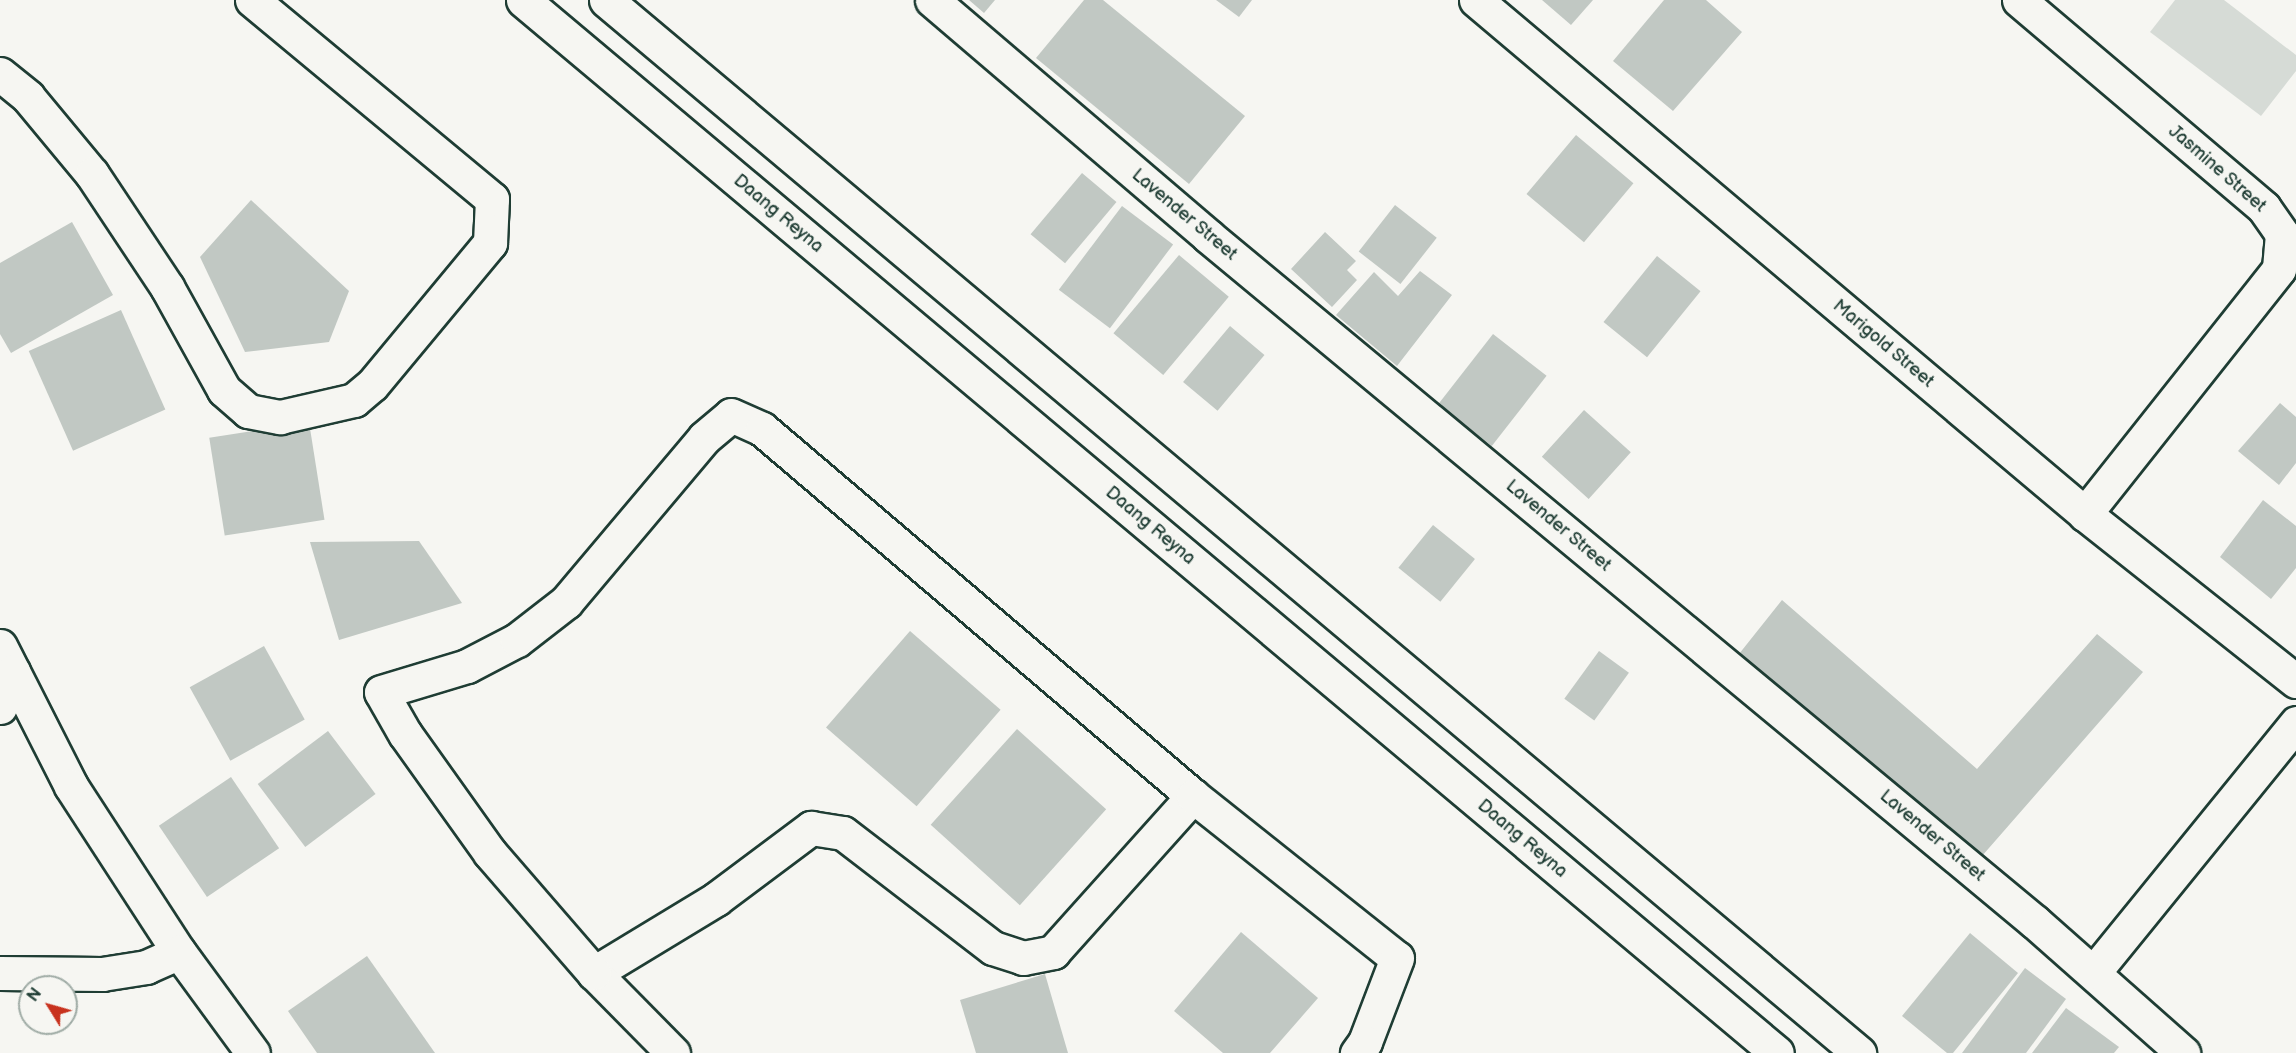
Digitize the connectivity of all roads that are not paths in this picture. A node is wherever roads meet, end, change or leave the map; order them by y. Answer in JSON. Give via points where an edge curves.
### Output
{"nodes":[{"id":1,"x":252,"y":0,"type":"edge"},
{"id":2,"x":523,"y":0,"type":"edge"},
{"id":3,"x":606,"y":0,"type":"edge"},
{"id":4,"x":932,"y":0,"type":"edge"},
{"id":5,"x":1476,"y":0,"type":"edge"},
{"id":6,"x":2019,"y":0,"type":"edge"},
{"id":7,"x":0,"y":74,"type":"edge"},
{"id":8,"x":2085,"y":514,"type":"junction"},
{"id":9,"x":6,"y":659,"type":"edge"},
{"id":10,"x":2296,"y":681,"type":"edge"},
{"id":11,"x":0,"y":707,"type":"edge"},
{"id":12,"x":2296,"y":723,"type":"edge"},
{"id":13,"x":1193,"y":796,"type":"junction"},
{"id":14,"x":179,"y":952,"type":"junction"},
{"id":15,"x":2094,"y":972,"type":"junction"},
{"id":16,"x":0,"y":973,"type":"edge"},
{"id":17,"x":594,"y":973,"type":"junction"},
{"id":18,"x":252,"y":1053,"type":"edge"},
{"id":19,"x":674,"y":1053,"type":"edge"},
{"id":20,"x":1357,"y":1053,"type":"edge"},
{"id":21,"x":1777,"y":1053,"type":"edge"},
{"id":22,"x":1859,"y":1053,"type":"edge"},
{"id":23,"x":2182,"y":1053,"type":"edge"}],
"edges":[{"from":1,"to":7,"type":"street","via":[[492,199],[490,243],[372,385],[354,400],[280,417],[248,411],[224,390],[167,287],[92,174],[28,98]]},
{"from":2,"to":21,"type":"street","name":"Daang Reyna"},
{"from":3,"to":22,"type":"street"},
{"from":4,"to":15,"type":"street","name":"Lavender Street","via":[[1208,236]]},
{"from":5,"to":8,"type":"street","name":"Marigold Street"},
{"from":6,"to":8,"type":"street","name":"Jasmine Street","via":[[2264,208],[2283,234],[2279,269]]},
{"from":8,"to":10,"type":"street","name":"Marigold Street"},
{"from":9,"to":11,"type":"street"},
{"from":9,"to":14,"type":"street","via":[[71,786]]},
{"from":12,"to":15,"type":"street"},
{"from":13,"to":17,"type":"street","via":[[1053,952],[1023,958],[993,948],[843,833],[811,828],[716,899]]},
{"from":13,"to":17,"type":"street","via":[[762,429],[731,415],[704,438],[566,602],[517,640],[466,666],[381,692],[405,734],[490,853]]},
{"from":13,"to":20,"type":"street","via":[[1397,958],[1365,1042]]},
{"from":14,"to":16,"type":"street","via":[[146,968],[102,974]]},
{"from":14,"to":18,"type":"street"},
{"from":15,"to":23,"type":"street","name":"Lavender Street"},
{"from":17,"to":19,"type":"street"}]}
